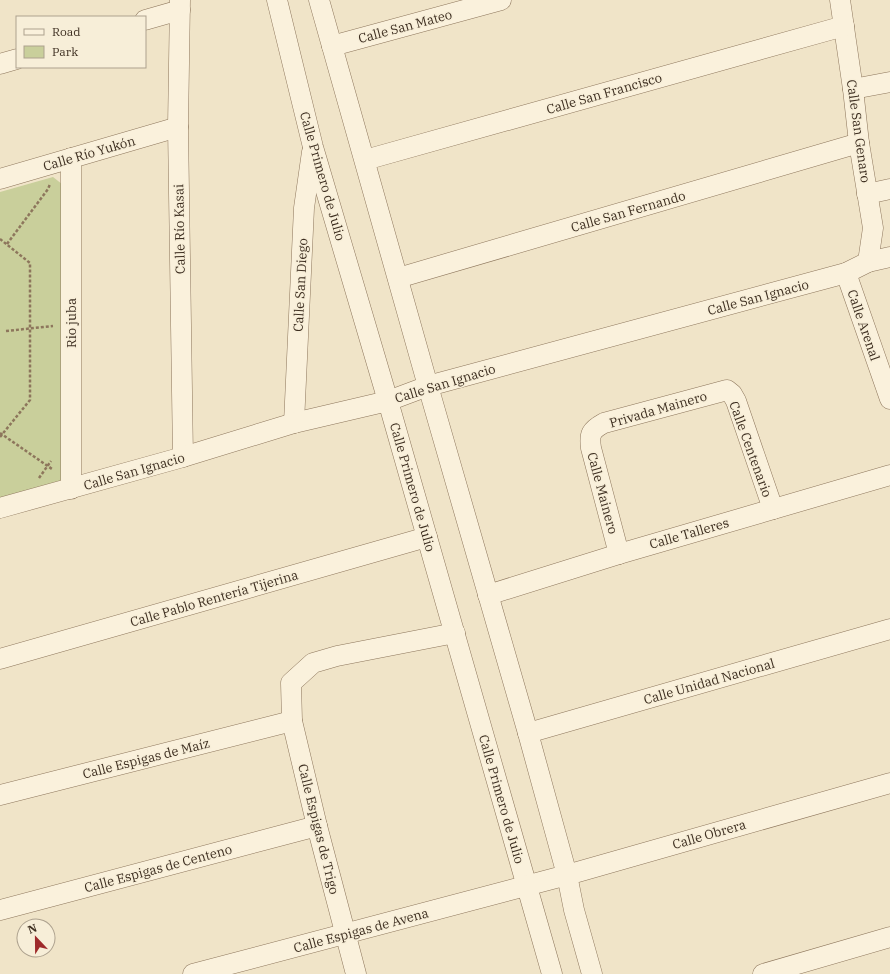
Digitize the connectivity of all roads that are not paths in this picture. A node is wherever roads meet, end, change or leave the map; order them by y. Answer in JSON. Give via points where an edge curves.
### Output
{"nodes":[{"id":1,"x":277,"y":0,"type":"edge"},
{"id":2,"x":319,"y":0,"type":"edge"},
{"id":3,"x":501,"y":0,"type":"edge"},
{"id":4,"x":840,"y":0,"type":"edge"},
{"id":5,"x":180,"y":5,"type":"edge"},
{"id":6,"x":146,"y":20,"type":"edge"},
{"id":7,"x":844,"y":26,"type":"junction"},
{"id":8,"x":332,"y":46,"type":"junction"},
{"id":9,"x":16,"y":59,"type":"edge"},
{"id":10,"x":0,"y":64,"type":"edge"},
{"id":11,"x":890,"y":82,"type":"edge"},
{"id":12,"x":853,"y":89,"type":"junction"},
{"id":13,"x":178,"y":127,"type":"junction"},
{"id":14,"x":859,"y":143,"type":"junction"},
{"id":15,"x":313,"y":147,"type":"junction"},
{"id":16,"x":71,"y":158,"type":"junction"},
{"id":17,"x":365,"y":160,"type":"junction"},
{"id":18,"x":0,"y":179,"type":"edge"},
{"id":19,"x":890,"y":189,"type":"edge"},
{"id":20,"x":867,"y":194,"type":"junction"},
{"id":21,"x":890,"y":257,"type":"edge"},
{"id":22,"x":868,"y":262,"type":"junction"},
{"id":23,"x":846,"y":273,"type":"junction"},
{"id":24,"x":398,"y":278,"type":"junction"},
{"id":25,"x":428,"y":386,"type":"junction"},
{"id":26,"x":727,"y":390,"type":"joint"},
{"id":27,"x":890,"y":398,"type":"edge"},
{"id":28,"x":388,"y":401,"type":"junction"},
{"id":29,"x":294,"y":423,"type":"junction"},
{"id":30,"x":591,"y":433,"type":"joint"},
{"id":31,"x":183,"y":457,"type":"junction"},
{"id":32,"x":890,"y":475,"type":"edge"},
{"id":33,"x":71,"y":489,"type":"junction"},
{"id":34,"x":0,"y":508,"type":"edge"},
{"id":35,"x":773,"y":509,"type":"junction"},
{"id":36,"x":427,"y":537,"type":"junction"},
{"id":37,"x":619,"y":554,"type":"junction"},
{"id":38,"x":488,"y":595,"type":"junction"},
{"id":39,"x":890,"y":629,"type":"edge"},
{"id":40,"x":455,"y":634,"type":"junction"},
{"id":41,"x":0,"y":659,"type":"edge"},
{"id":42,"x":292,"y":721,"type":"junction"},
{"id":43,"x":528,"y":734,"type":"junction"},
{"id":44,"x":890,"y":783,"type":"edge"},
{"id":45,"x":0,"y":795,"type":"edge"},
{"id":46,"x":317,"y":826,"type":"junction"},
{"id":47,"x":567,"y":875,"type":"junction"},
{"id":48,"x":527,"y":886,"type":"junction"},
{"id":49,"x":0,"y":910,"type":"edge"},
{"id":50,"x":346,"y":935,"type":"junction"},
{"id":51,"x":890,"y":937,"type":"edge"},
{"id":52,"x":194,"y":974,"type":"edge"},
{"id":53,"x":356,"y":974,"type":"edge"},
{"id":54,"x":552,"y":974,"type":"edge"},
{"id":55,"x":592,"y":974,"type":"edge"},
{"id":56,"x":763,"y":974,"type":"edge"}],
"edges":[{"from":1,"to":15,"type":"street","name":"Calle Primero de Julio"},
{"from":2,"to":8,"type":"street"},
{"from":3,"to":8,"type":"street","name":"Calle San Mateo"},
{"from":4,"to":7,"type":"street","name":"Calle San Genaro"},
{"from":5,"to":6,"type":"street"},
{"from":5,"to":13,"type":"street","name":"Calle Río Kasai"},
{"from":7,"to":12,"type":"street","name":"Calle San Genaro"},
{"from":7,"to":17,"type":"street","name":"Calle San Francisco"},
{"from":8,"to":17,"type":"street"},
{"from":9,"to":10,"type":"street"},
{"from":11,"to":12,"type":"street"},
{"from":12,"to":14,"type":"street","name":"Calle San Genaro"},
{"from":13,"to":16,"type":"street","name":"Calle Río Yukón"},
{"from":13,"to":31,"type":"street","name":"Calle Río Kasai"},
{"from":14,"to":20,"type":"street","name":"Calle San Genaro"},
{"from":14,"to":24,"type":"street","name":"Calle San Fernando"},
{"from":15,"to":28,"type":"street","name":"Calle Primero de Julio"},
{"from":15,"to":29,"type":"street","name":"Calle San Diego","via":[[304,208]]},
{"from":16,"to":18,"type":"street","name":"Calle Río Yukón"},
{"from":16,"to":33,"type":"street","name":"Rio juba"},
{"from":17,"to":24,"type":"street"},
{"from":19,"to":20,"type":"street"},
{"from":20,"to":22,"type":"street","name":"Calle San Genaro","via":[[873,228]]},
{"from":21,"to":22,"type":"street","name":"Calle San Ignacio"},
{"from":22,"to":23,"type":"street","name":"Calle San Ignacio"},
{"from":23,"to":25,"type":"street","name":"Calle San Ignacio"},
{"from":23,"to":27,"type":"street","name":"Calle Arenal"},
{"from":24,"to":25,"type":"street"},
{"from":25,"to":28,"type":"street","name":"Calle San Ignacio"},
{"from":25,"to":38,"type":"street"},
{"from":26,"to":30,"type":"street","name":"Privada Mainero","via":[[604,424]]},
{"from":26,"to":35,"type":"street","name":"Calle Centenario","via":[[736,401]]},
{"from":28,"to":29,"type":"street","name":"Calle San Ignacio"},
{"from":28,"to":36,"type":"street","name":"Calle Primero de Julio"},
{"from":29,"to":31,"type":"street","name":"Calle San Ignacio"},
{"from":30,"to":37,"type":"street","name":"Calle Mainero","via":[[591,448]]},
{"from":31,"to":33,"type":"street","name":"Calle San Ignacio"},
{"from":32,"to":35,"type":"street","name":"Calle Talleres"},
{"from":33,"to":34,"type":"street","name":"Calle San Ignacio"},
{"from":35,"to":37,"type":"street","name":"Calle Talleres"},
{"from":36,"to":40,"type":"street","name":"Calle Primero de Julio"},
{"from":36,"to":41,"type":"street","name":"Calle Pablo Rentería Tijerina"},
{"from":37,"to":38,"type":"street","name":"Calle Talleres"},
{"from":38,"to":43,"type":"street"},
{"from":39,"to":43,"type":"street","name":"Calle Unidad Nacional"},
{"from":40,"to":42,"type":"street","name":"Calle Espigas de Trigo","via":[[313,663],[291,684]]},
{"from":40,"to":48,"type":"street","name":"Calle Primero de Julio"},
{"from":42,"to":45,"type":"street","name":"Calle Espigas de Maíz"},
{"from":42,"to":46,"type":"street","name":"Calle Espigas de Trigo"},
{"from":43,"to":47,"type":"street"},
{"from":44,"to":47,"type":"street","name":"Calle Obrera"},
{"from":46,"to":49,"type":"street","name":"Calle Espigas de Centeno"},
{"from":46,"to":50,"type":"street","name":"Calle Espigas de Trigo"},
{"from":47,"to":48,"type":"street","name":"Calle Obrera"},
{"from":47,"to":55,"type":"street"},
{"from":48,"to":50,"type":"street","name":"Calle Espigas de Avena"},
{"from":48,"to":54,"type":"street","name":"Calle Primero de Julio"},
{"from":50,"to":52,"type":"street","name":"Calle Espigas de Avena"},
{"from":50,"to":53,"type":"street","name":"Calle Espigas de Trigo"},
{"from":51,"to":56,"type":"street"}]}
